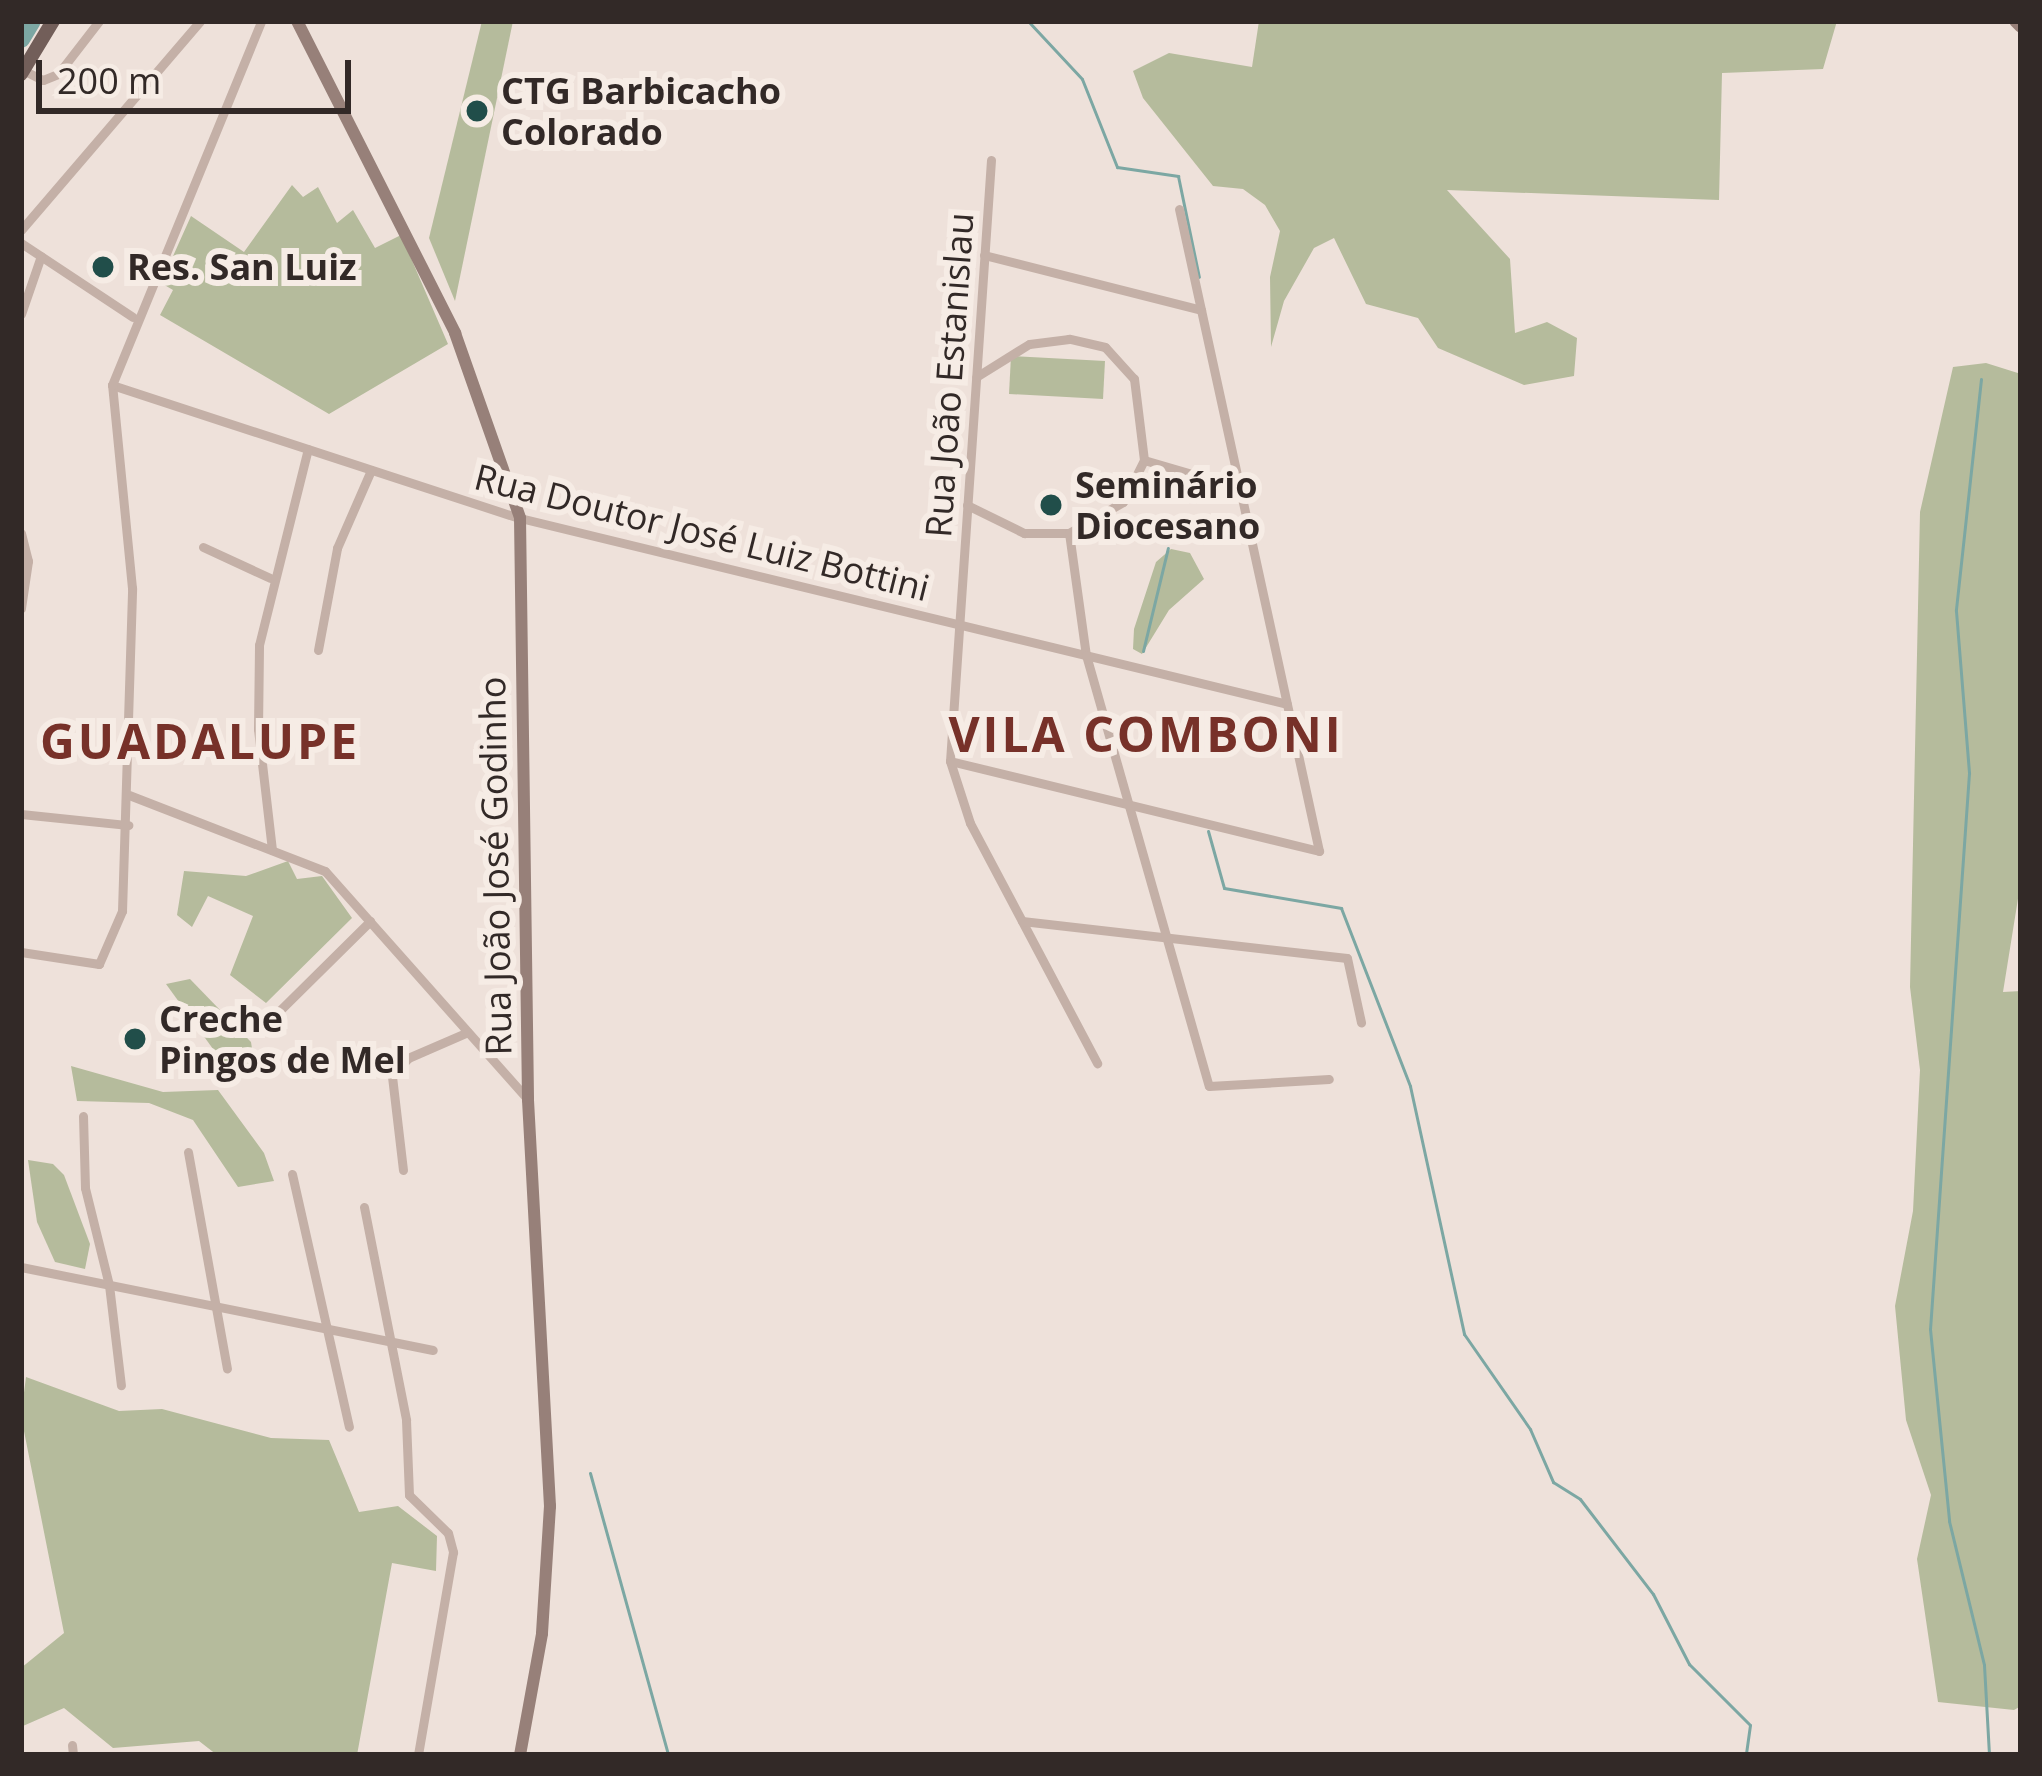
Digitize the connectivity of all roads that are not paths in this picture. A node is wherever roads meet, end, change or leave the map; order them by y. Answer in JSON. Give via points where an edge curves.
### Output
{"nodes":[{"id":1,"x":53,"y":21,"type":"edge"},
{"id":2,"x":99,"y":21,"type":"edge"},
{"id":3,"x":200,"y":21,"type":"edge"},
{"id":4,"x":261,"y":21,"type":"edge"},
{"id":5,"x":298,"y":21,"type":"edge"},
{"id":6,"x":22,"y":72,"type":"edge"},
{"id":7,"x":991,"y":160,"type":"dead end"},
{"id":8,"x":1179,"y":209,"type":"dead end"},
{"id":9,"x":21,"y":230,"type":"edge"},
{"id":10,"x":21,"y":243,"type":"edge"},
{"id":11,"x":984,"y":254,"type":"junction"},
{"id":12,"x":41,"y":256,"type":"junction"},
{"id":13,"x":1201,"y":310,"type":"junction"},
{"id":14,"x":21,"y":314,"type":"edge"},
{"id":15,"x":134,"y":316,"type":"junction"},
{"id":16,"x":976,"y":376,"type":"junction"},
{"id":17,"x":112,"y":385,"type":"junction"},
{"id":18,"x":308,"y":449,"type":"junction"},
{"id":19,"x":1144,"y":460,"type":"junction"},
{"id":20,"x":371,"y":470,"type":"junction"},
{"id":21,"x":1240,"y":488,"type":"junction"},
{"id":22,"x":967,"y":505,"type":"junction"},
{"id":23,"x":520,"y":518,"type":"junction"},
{"id":24,"x":21,"y":533,"type":"edge"},
{"id":25,"x":1069,"y":533,"type":"junction"},
{"id":26,"x":202,"y":547,"type":"dead end"},
{"id":27,"x":271,"y":578,"type":"junction"},
{"id":28,"x":22,"y":608,"type":"edge"},
{"id":29,"x":958,"y":624,"type":"junction"},
{"id":30,"x":318,"y":650,"type":"dead end"},
{"id":31,"x":1086,"y":655,"type":"junction"},
{"id":32,"x":1287,"y":704,"type":"junction"},
{"id":33,"x":950,"y":761,"type":"junction"},
{"id":34,"x":129,"y":795,"type":"junction"},
{"id":35,"x":1129,"y":805,"type":"junction"},
{"id":36,"x":21,"y":814,"type":"edge"},
{"id":37,"x":128,"y":825,"type":"junction"},
{"id":38,"x":272,"y":850,"type":"junction"},
{"id":39,"x":370,"y":921,"type":"junction"},
{"id":40,"x":1022,"y":921,"type":"junction"},
{"id":41,"x":1167,"y":938,"type":"junction"},
{"id":42,"x":21,"y":952,"type":"edge"},
{"id":43,"x":1361,"y":1022,"type":"dead end"},
{"id":44,"x":260,"y":1030,"type":"dead end"},
{"id":45,"x":468,"y":1032,"type":"junction"},
{"id":46,"x":1096,"y":1063,"type":"dead end"},
{"id":47,"x":1329,"y":1078,"type":"dead end"},
{"id":48,"x":527,"y":1100,"type":"junction"},
{"id":49,"x":83,"y":1116,"type":"dead end"},
{"id":50,"x":188,"y":1152,"type":"dead end"},
{"id":51,"x":403,"y":1170,"type":"dead end"},
{"id":52,"x":292,"y":1174,"type":"dead end"},
{"id":53,"x":364,"y":1207,"type":"dead end"},
{"id":54,"x":21,"y":1267,"type":"edge"},
{"id":55,"x":109,"y":1285,"type":"junction"},
{"id":56,"x":216,"y":1306,"type":"junction"},
{"id":57,"x":326,"y":1328,"type":"junction"},
{"id":58,"x":390,"y":1341,"type":"junction"},
{"id":59,"x":433,"y":1350,"type":"dead end"},
{"id":60,"x":227,"y":1369,"type":"dead end"},
{"id":61,"x":121,"y":1385,"type":"dead end"},
{"id":62,"x":349,"y":1427,"type":"dead end"},
{"id":63,"x":422,"y":1754,"type":"edge"},
{"id":64,"x":520,"y":1755,"type":"edge"}],
"edges":[{"from":1,"to":6,"type":"main road"},
{"from":2,"to":6,"type":"street","via":[[58,74],[43,80]]},
{"from":3,"to":9,"type":"street"},
{"from":4,"to":15,"type":"street"},
{"from":5,"to":23,"type":"street","name":"Rua João José Godinho","via":[[455,333]]},
{"from":7,"to":11,"type":"street","name":"Rua João Estanislau"},
{"from":8,"to":13,"type":"street"},
{"from":10,"to":12,"type":"street"},
{"from":11,"to":13,"type":"street"},
{"from":11,"to":16,"type":"street","name":"Rua João Estanislau"},
{"from":12,"to":14,"type":"street"},
{"from":12,"to":15,"type":"street"},
{"from":13,"to":21,"type":"street"},
{"from":15,"to":17,"type":"street"},
{"from":16,"to":19,"type":"street","via":[[1029,344],[1070,339],[1105,347],[1134,379]]},
{"from":16,"to":22,"type":"street","name":"Rua João Estanislau"},
{"from":17,"to":18,"type":"street","name":"Rua Doutor José Luiz Bottini"},
{"from":17,"to":34,"type":"street","via":[[131,570]]},
{"from":18,"to":20,"type":"street","name":"Rua Doutor José Luiz Bottini"},
{"from":18,"to":27,"type":"street"},
{"from":19,"to":21,"type":"street"},
{"from":19,"to":25,"type":"street","via":[[1123,502]]},
{"from":20,"to":23,"type":"street","name":"Rua Doutor José Luiz Bottini"},
{"from":20,"to":30,"type":"street","via":[[337,548]]},
{"from":21,"to":32,"type":"street"},
{"from":22,"to":25,"type":"street","via":[[1024,533]]},
{"from":22,"to":29,"type":"street","name":"Rua João Estanislau"},
{"from":23,"to":29,"type":"street","name":"Rua Doutor José Luiz Bottini"},
{"from":23,"to":48,"type":"street","name":"Rua João José Godinho"},
{"from":24,"to":28,"type":"street","via":[[28,561]]},
{"from":25,"to":31,"type":"street"},
{"from":26,"to":27,"type":"street"},
{"from":27,"to":38,"type":"street","via":[[257,689]]},
{"from":29,"to":31,"type":"street","name":"Rua Doutor José Luiz Bottini"},
{"from":29,"to":33,"type":"street","name":"Rua João Estanislau"},
{"from":31,"to":32,"type":"street","name":"Rua Doutor José Luiz Bottini"},
{"from":31,"to":35,"type":"street"},
{"from":32,"to":35,"type":"street","via":[[1319,851]]},
{"from":33,"to":35,"type":"street"},
{"from":33,"to":40,"type":"street","name":"Rua João Estanislau","via":[[963,809]]},
{"from":34,"to":37,"type":"street"},
{"from":34,"to":38,"type":"street"},
{"from":35,"to":41,"type":"street"},
{"from":36,"to":37,"type":"street"},
{"from":37,"to":42,"type":"street","via":[[122,911],[99,964]]},
{"from":38,"to":39,"type":"street","via":[[325,871]]},
{"from":39,"to":44,"type":"street"},
{"from":39,"to":45,"type":"street"},
{"from":40,"to":41,"type":"street"},
{"from":40,"to":46,"type":"street","name":"Rua João Estanislau"},
{"from":41,"to":43,"type":"street","via":[[1347,958]]},
{"from":41,"to":47,"type":"street","via":[[1209,1086]]},
{"from":45,"to":48,"type":"street"},
{"from":45,"to":51,"type":"street","via":[[408,1058],[392,1076]]},
{"from":48,"to":64,"type":"street","name":"Rua João José Godinho","via":[[550,1535]]},
{"from":49,"to":55,"type":"street","via":[[85,1188]]},
{"from":50,"to":56,"type":"street"},
{"from":52,"to":57,"type":"street"},
{"from":53,"to":58,"type":"street"},
{"from":54,"to":55,"type":"street"},
{"from":55,"to":56,"type":"street"},
{"from":55,"to":61,"type":"street"},
{"from":56,"to":57,"type":"street"},
{"from":56,"to":60,"type":"street"},
{"from":57,"to":58,"type":"street"},
{"from":57,"to":62,"type":"street"},
{"from":58,"to":59,"type":"street"},
{"from":58,"to":63,"type":"street","via":[[406,1420],[409,1495],[453,1552]]}]}
